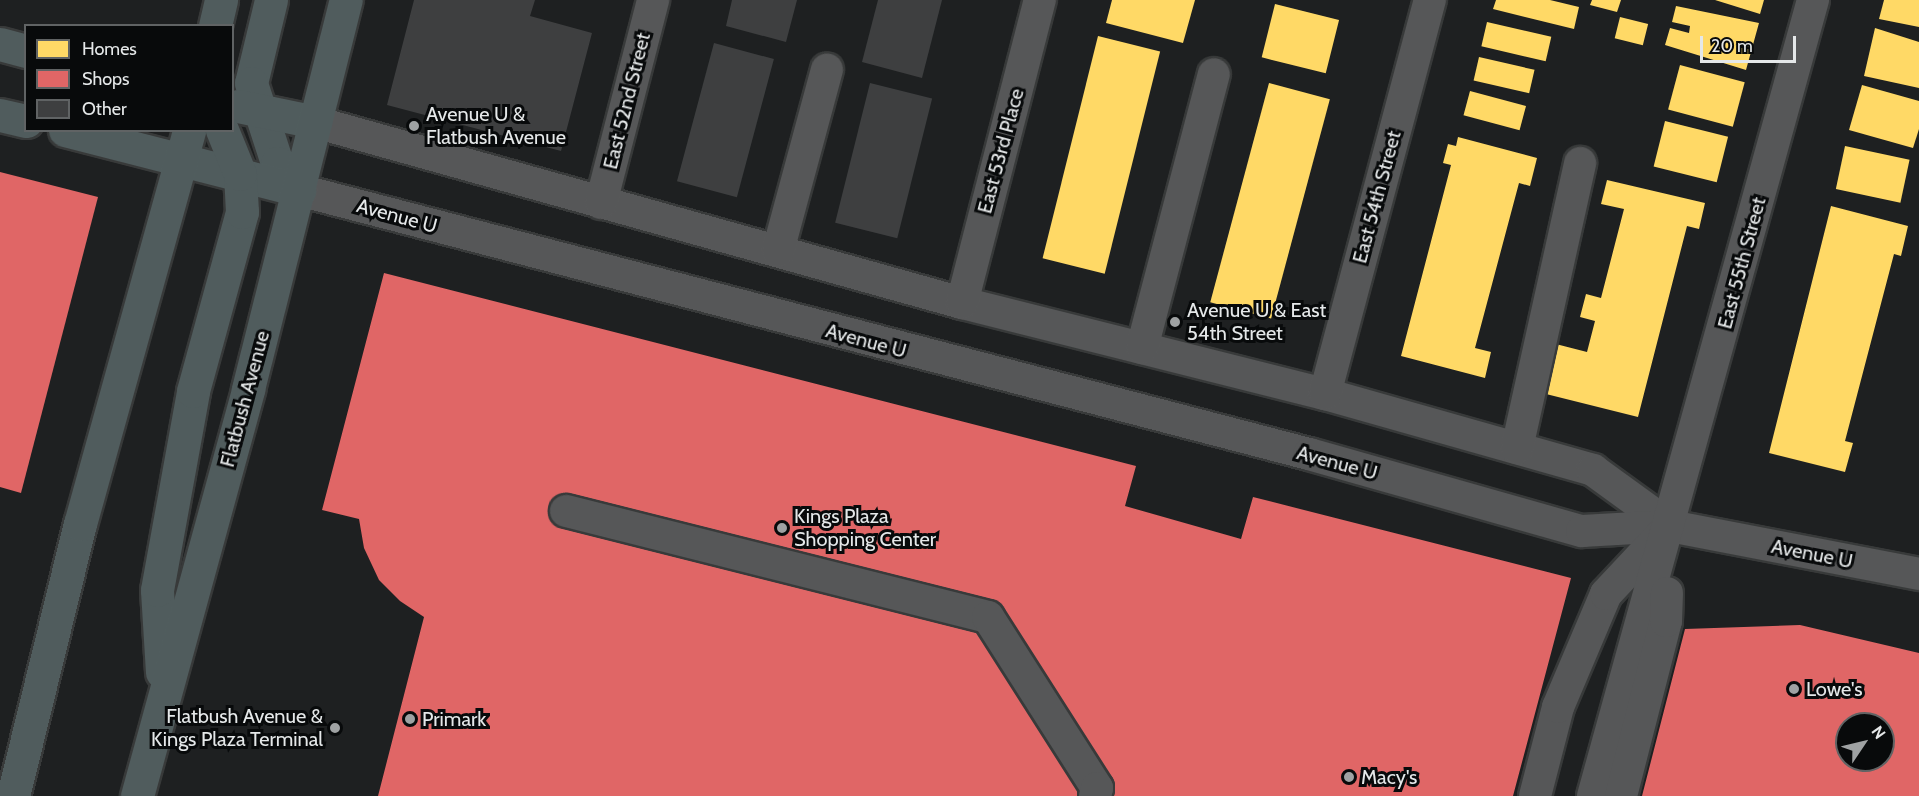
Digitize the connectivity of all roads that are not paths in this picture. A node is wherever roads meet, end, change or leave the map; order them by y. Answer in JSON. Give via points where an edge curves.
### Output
{"nodes":[{"id":1,"x":221,"y":0,"type":"edge"},
{"id":2,"x":272,"y":0,"type":"edge"},
{"id":3,"x":346,"y":0,"type":"edge"},
{"id":4,"x":653,"y":0,"type":"edge"},
{"id":5,"x":1040,"y":0,"type":"edge"},
{"id":6,"x":1430,"y":0,"type":"edge"},
{"id":7,"x":1813,"y":0,"type":"edge"},
{"id":8,"x":215,"y":24,"type":"edge"},
{"id":9,"x":0,"y":44,"type":"edge"},
{"id":10,"x":24,"y":50,"type":"edge"},
{"id":11,"x":827,"y":69,"type":"dead end"},
{"id":12,"x":1214,"y":74,"type":"dead end"},
{"id":13,"x":245,"y":107,"type":"edge"},
{"id":14,"x":0,"y":115,"type":"edge"},
{"id":15,"x":24,"y":121,"type":"edge"},
{"id":16,"x":315,"y":122,"type":"junction"},
{"id":17,"x":82,"y":132,"type":"edge"},
{"id":18,"x":223,"y":132,"type":"edge"},
{"id":19,"x":185,"y":144,"type":"edge"},
{"id":20,"x":1580,"y":163,"type":"dead end"},
{"id":21,"x":240,"y":174,"type":"junction"},
{"id":22,"x":298,"y":190,"type":"junction"},
{"id":23,"x":601,"y":202,"type":"junction"},
{"id":24,"x":778,"y":251,"type":"junction"},
{"id":25,"x":962,"y":303,"type":"junction"},
{"id":26,"x":1143,"y":348,"type":"junction"},
{"id":27,"x":1325,"y":394,"type":"junction"},
{"id":28,"x":1517,"y":448,"type":"junction"},
{"id":29,"x":566,"y":511,"type":"dead end"},
{"id":30,"x":1670,"y":526,"type":"junction"},
{"id":31,"x":1919,"y":574,"type":"edge"},
{"id":32,"x":164,"y":698,"type":"junction"},
{"id":33,"x":13,"y":796,"type":"edge"},
{"id":34,"x":137,"y":796,"type":"edge"},
{"id":35,"x":1095,"y":796,"type":"edge"},
{"id":36,"x":1535,"y":796,"type":"edge"},
{"id":37,"x":1593,"y":796,"type":"edge"},
{"id":38,"x":1621,"y":796,"type":"edge"}],
"edges":[{"from":1,"to":8,"type":"main road"},
{"from":2,"to":13,"type":"main road"},
{"from":3,"to":16,"type":"main road","name":"Flatbush Avenue"},
{"from":4,"to":23,"type":"street","name":"East 52nd Street"},
{"from":5,"to":25,"type":"street","name":"East 53rd Place"},
{"from":6,"to":27,"type":"street","name":"East 54th Street"},
{"from":7,"to":30,"type":"street","name":"East 55th Street"},
{"from":9,"to":10,"type":"main road"},
{"from":11,"to":24,"type":"street"},
{"from":12,"to":26,"type":"street"},
{"from":13,"to":16,"type":"main road","name":"Avenue U"},
{"from":13,"to":22,"type":"main road","via":[[277,163]]},
{"from":14,"to":15,"type":"main road"},
{"from":16,"to":22,"type":"main road","name":"Flatbush Avenue"},
{"from":16,"to":23,"type":"street","name":"Avenue U"},
{"from":17,"to":19,"type":"main road","name":"Avenue U"},
{"from":18,"to":21,"type":"main road"},
{"from":19,"to":21,"type":"main road","name":"Avenue U"},
{"from":19,"to":33,"type":"main road","via":[[80,525]]},
{"from":20,"to":28,"type":"street"},
{"from":21,"to":22,"type":"main road","name":"Avenue U"},
{"from":21,"to":32,"type":"main road","via":[[242,212],[193,392],[157,590]]},
{"from":22,"to":30,"type":"street","name":"Avenue U","via":[[1309,454],[1582,531]]},
{"from":22,"to":32,"type":"main road","name":"Flatbush Avenue"},
{"from":23,"to":24,"type":"street","name":"Avenue U"},
{"from":24,"to":25,"type":"street","name":"Avenue U"},
{"from":25,"to":26,"type":"street","name":"Avenue U"},
{"from":26,"to":27,"type":"street","name":"Avenue U"},
{"from":27,"to":28,"type":"street","name":"Avenue U"},
{"from":28,"to":30,"type":"street","name":"Avenue U","via":[[1593,470]]},
{"from":29,"to":35,"type":"street","via":[[988,617],[1097,788]]},
{"from":30,"to":31,"type":"street","name":"Avenue U"},
{"from":30,"to":36,"type":"street","via":[[1606,594],[1558,707]]},
{"from":30,"to":37,"type":"street"},
{"from":30,"to":38,"type":"street","via":[[1666,621]]},
{"from":32,"to":34,"type":"main road","name":"Flatbush Avenue"}]}
